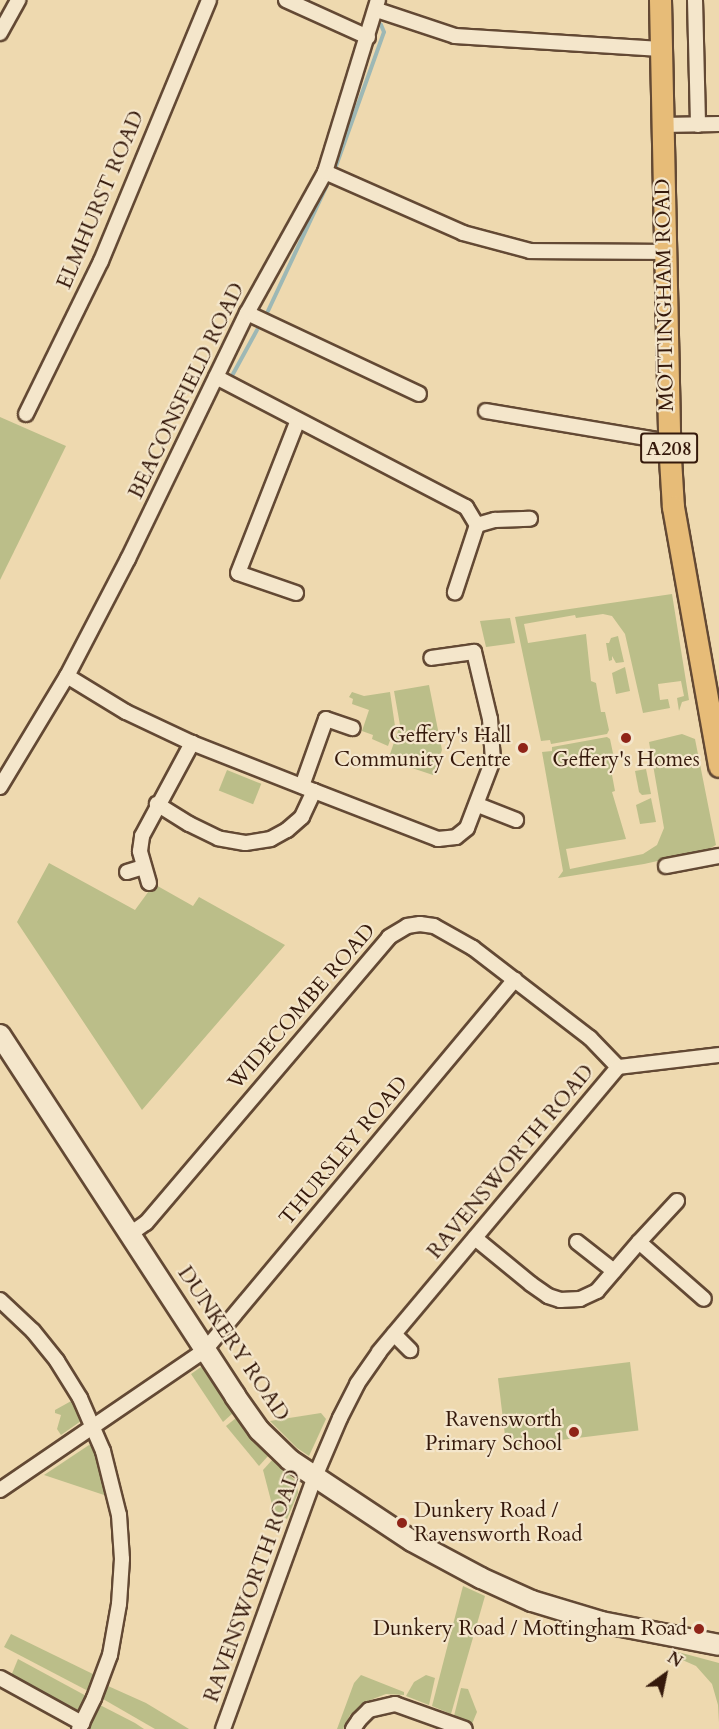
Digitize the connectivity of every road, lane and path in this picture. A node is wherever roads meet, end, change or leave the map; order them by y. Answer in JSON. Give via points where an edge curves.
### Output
{"nodes":[{"id":1,"x":18,"y":0,"type":"edge"},
{"id":2,"x":209,"y":0,"type":"edge"},
{"id":3,"x":286,"y":0,"type":"edge"},
{"id":4,"x":660,"y":0,"type":"edge"},
{"id":5,"x":695,"y":0,"type":"edge"},
{"id":6,"x":378,"y":5,"type":"edge"},
{"id":7,"x":0,"y":33,"type":"edge"},
{"id":8,"x":368,"y":37,"type":"junction"},
{"id":9,"x":661,"y":49,"type":"junction"},
{"id":10,"x":719,"y":124,"type":"edge"},
{"id":11,"x":661,"y":125,"type":"junction"},
{"id":12,"x":698,"y":125,"type":"junction"},
{"id":13,"x":325,"y":172,"type":"junction"},
{"id":14,"x":664,"y":252,"type":"junction"},
{"id":15,"x":247,"y":313,"type":"junction"},
{"id":16,"x":216,"y":377,"type":"junction"},
{"id":17,"x":419,"y":394,"type":"dead end"},
{"id":18,"x":486,"y":411,"type":"dead end"},
{"id":19,"x":26,"y":414,"type":"dead end"},
{"id":20,"x":298,"y":420,"type":"junction"},
{"id":21,"x":669,"y":442,"type":"junction"},
{"id":22,"x":530,"y":519,"type":"dead end"},
{"id":23,"x":477,"y":525,"type":"junction"},
{"id":24,"x":456,"y":592,"type":"dead end"},
{"id":25,"x":296,"y":593,"type":"dead end"},
{"id":26,"x":431,"y":658,"type":"dead end"},
{"id":27,"x":67,"y":676,"type":"junction"},
{"id":28,"x":352,"y":728,"type":"dead end"},
{"id":29,"x":192,"y":743,"type":"junction"},
{"id":30,"x":719,"y":766,"type":"edge"},
{"id":31,"x":0,"y":787,"type":"edge"},
{"id":32,"x":308,"y":789,"type":"junction"},
{"id":33,"x":157,"y":804,"type":"junction"},
{"id":34,"x":478,"y":805,"type":"junction"},
{"id":35,"x":516,"y":820,"type":"dead end"},
{"id":36,"x":719,"y":856,"type":"edge"},
{"id":37,"x":666,"y":866,"type":"dead end"},
{"id":38,"x":143,"y":867,"type":"junction"},
{"id":39,"x":127,"y":872,"type":"dead end"},
{"id":40,"x":149,"y":883,"type":"dead end"},
{"id":41,"x":515,"y":979,"type":"junction"},
{"id":42,"x":0,"y":1035,"type":"edge"},
{"id":43,"x":719,"y":1055,"type":"edge"},
{"id":44,"x":618,"y":1067,"type":"junction"},
{"id":45,"x":677,"y":1200,"type":"dead end"},
{"id":46,"x":130,"y":1234,"type":"junction"},
{"id":47,"x":475,"y":1238,"type":"junction"},
{"id":48,"x":577,"y":1242,"type":"dead end"},
{"id":49,"x":639,"y":1242,"type":"junction"},
{"id":50,"x":614,"y":1271,"type":"junction"},
{"id":51,"x":704,"y":1299,"type":"dead end"},
{"id":52,"x":0,"y":1300,"type":"edge"},
{"id":53,"x":394,"y":1334,"type":"junction"},
{"id":54,"x":205,"y":1350,"type":"junction"},
{"id":55,"x":410,"y":1350,"type":"dead end"},
{"id":56,"x":93,"y":1426,"type":"junction"},
{"id":57,"x":314,"y":1479,"type":"junction"},
{"id":58,"x":0,"y":1490,"type":"edge"},
{"id":59,"x":719,"y":1645,"type":"edge"},
{"id":60,"x":0,"y":1678,"type":"edge"},
{"id":61,"x":80,"y":1726,"type":"edge"},
{"id":62,"x":223,"y":1729,"type":"edge"},
{"id":63,"x":353,"y":1729,"type":"edge"},
{"id":64,"x":465,"y":1729,"type":"edge"}],
"edges":[{"from":1,"to":7,"type":"street"},
{"from":2,"to":19,"type":"street","name":"ELMHURST ROAD","via":[[101,261]]},
{"from":3,"to":8,"type":"street"},
{"from":4,"to":9,"type":"main road","name":"MOTTINGHAM ROAD","number":"A208"},
{"from":5,"to":12,"type":"street"},
{"from":6,"to":8,"type":"street","name":"BEACONSFIELD ROAD"},
{"from":6,"to":9,"type":"street","via":[[455,36]]},
{"from":8,"to":13,"type":"street","name":"BEACONSFIELD ROAD"},
{"from":9,"to":11,"type":"main road","name":"MOTTINGHAM ROAD","number":"A208"},
{"from":10,"to":12,"type":"street"},
{"from":11,"to":12,"type":"street"},
{"from":11,"to":14,"type":"main road","name":"MOTTINGHAM ROAD","number":"A208"},
{"from":13,"to":14,"type":"street","via":[[463,233],[530,250]]},
{"from":13,"to":15,"type":"street","name":"BEACONSFIELD ROAD"},
{"from":14,"to":21,"type":"main road","name":"MOTTINGHAM ROAD","number":"A208"},
{"from":15,"to":16,"type":"street","name":"BEACONSFIELD ROAD"},
{"from":15,"to":17,"type":"street"},
{"from":16,"to":20,"type":"street"},
{"from":16,"to":27,"type":"street","name":"BEACONSFIELD ROAD"},
{"from":18,"to":21,"type":"street"},
{"from":20,"to":23,"type":"street","via":[[466,507]]},
{"from":20,"to":25,"type":"street","via":[[238,573]]},
{"from":21,"to":30,"type":"main road","name":"MOTTINGHAM ROAD","number":"A208","via":[[674,507]]},
{"from":22,"to":23,"type":"street"},
{"from":23,"to":24,"type":"street"},
{"from":26,"to":34,"type":"street","via":[[474,652],[490,719],[493,760]]},
{"from":27,"to":29,"type":"street","via":[[126,712]]},
{"from":27,"to":31,"type":"street","name":"BEACONSFIELD ROAD"},
{"from":28,"to":32,"type":"street","via":[[326,719]]},
{"from":29,"to":32,"type":"street"},
{"from":29,"to":33,"type":"street"},
{"from":32,"to":33,"type":"street","via":[[302,817],[287,830],[271,839],[245,843],[218,838]]},
{"from":32,"to":34,"type":"street","via":[[438,839],[462,835]]},
{"from":33,"to":38,"type":"street","via":[[142,836]]},
{"from":34,"to":35,"type":"street"},
{"from":36,"to":37,"type":"street"},
{"from":38,"to":39,"type":"street"},
{"from":38,"to":40,"type":"street"},
{"from":41,"to":44,"type":"street","name":"WIDECOMBE ROAD","via":[[590,1038]]},
{"from":41,"to":46,"type":"street","name":"WIDECOMBE ROAD","via":[[435,926],[420,924],[399,929],[146,1223]]},
{"from":41,"to":54,"type":"street","name":"THURSLEY ROAD"},
{"from":42,"to":46,"type":"street","name":"DUNKERY ROAD"},
{"from":43,"to":44,"type":"street","name":"RAVENSWORTH ROAD"},
{"from":44,"to":47,"type":"street","name":"RAVENSWORTH ROAD"},
{"from":45,"to":49,"type":"street"},
{"from":46,"to":54,"type":"street","name":"DUNKERY ROAD"},
{"from":47,"to":50,"type":"street","via":[[531,1284],[560,1300],[591,1295],[603,1287]]},
{"from":47,"to":53,"type":"street","name":"RAVENSWORTH ROAD"},
{"from":48,"to":50,"type":"street"},
{"from":49,"to":50,"type":"street"},
{"from":49,"to":51,"type":"street"},
{"from":52,"to":56,"type":"street","via":[[57,1361]]},
{"from":53,"to":55,"type":"street"},
{"from":53,"to":57,"type":"street","name":"RAVENSWORTH ROAD","via":[[357,1384]]},
{"from":54,"to":56,"type":"street","name":"THURSLEY ROAD"},
{"from":54,"to":57,"type":"street","name":"DUNKERY ROAD","via":[[259,1430]]},
{"from":56,"to":58,"type":"street","name":"THURSLEY ROAD"},
{"from":56,"to":61,"type":"street","via":[[112,1479],[122,1559],[110,1655]]},
{"from":57,"to":59,"type":"street","name":"DUNKERY ROAD","via":[[412,1541],[532,1601],[601,1622]]},
{"from":57,"to":62,"type":"street","name":"RAVENSWORTH ROAD"},
{"from":60,"to":61,"type":"street"},
{"from":63,"to":64,"type":"street","via":[[369,1710],[395,1704]]}]}
